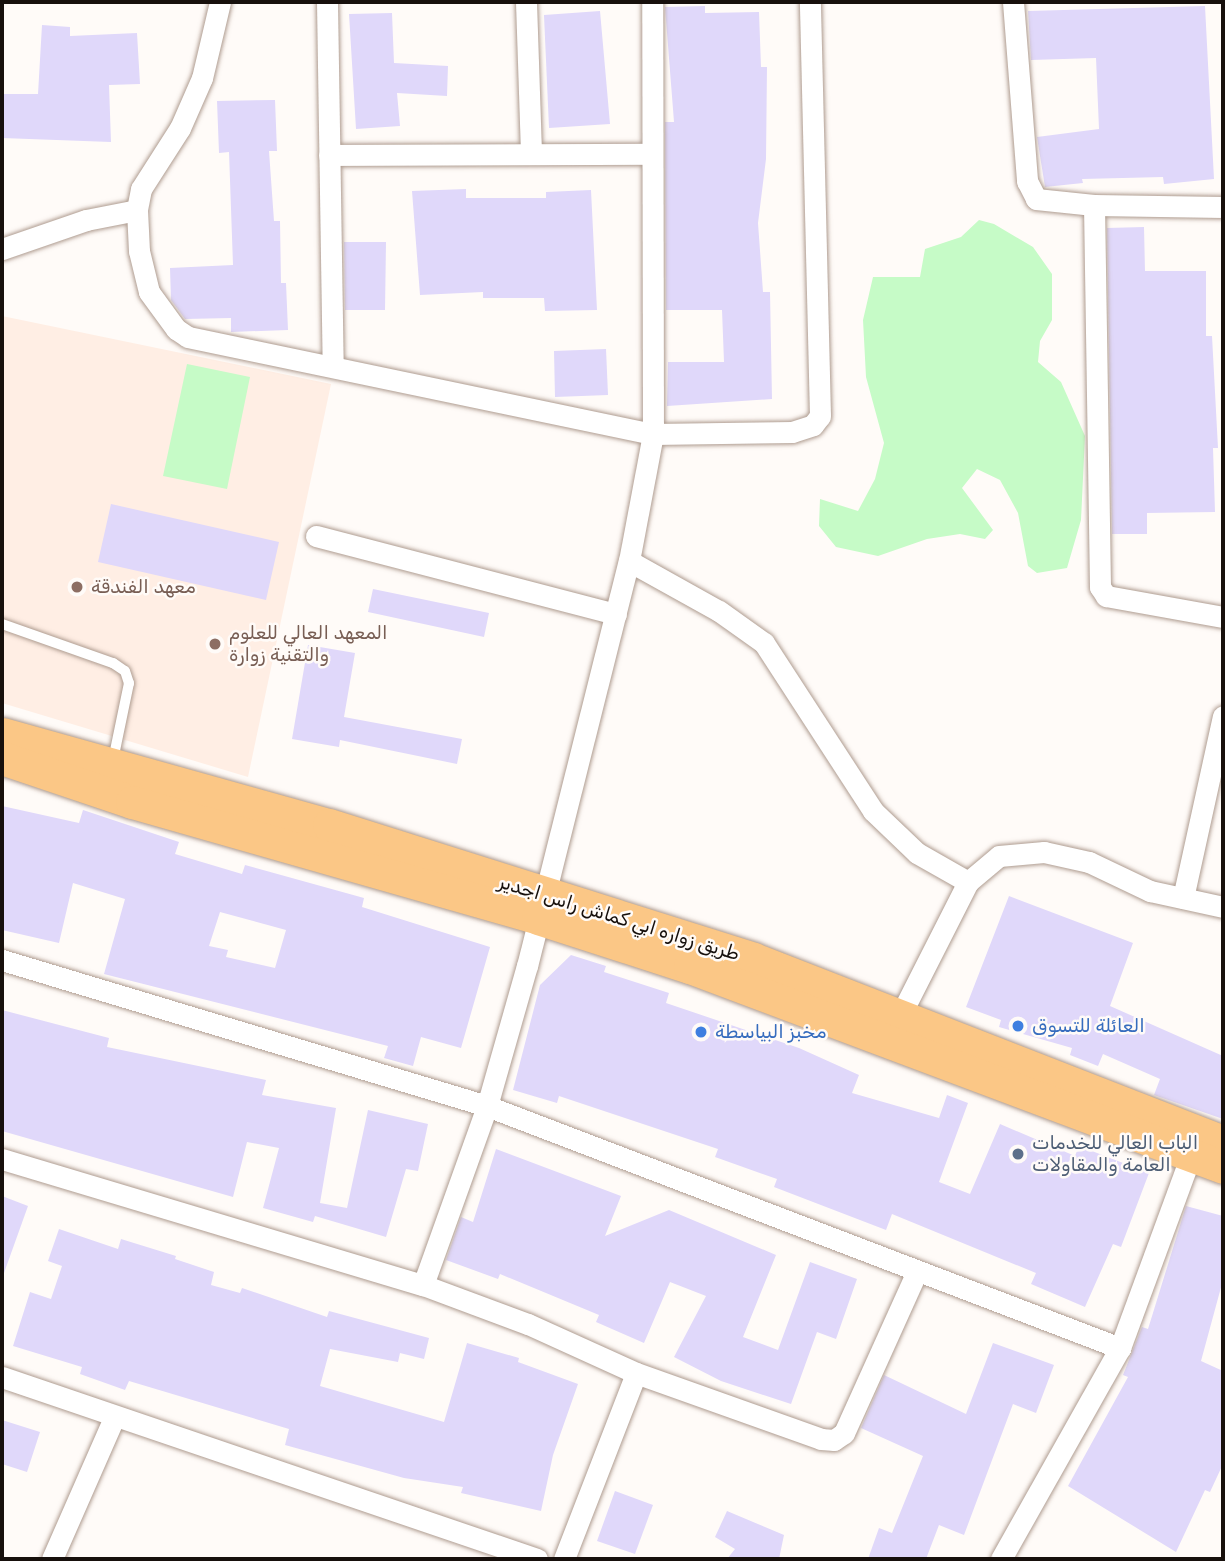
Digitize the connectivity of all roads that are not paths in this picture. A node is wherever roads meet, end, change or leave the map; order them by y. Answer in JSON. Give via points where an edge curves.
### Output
{"nodes":[{"id":1,"x":220,"y":2,"type":"edge"},
{"id":2,"x":327,"y":2,"type":"edge"},
{"id":3,"x":526,"y":2,"type":"edge"},
{"id":4,"x":652,"y":2,"type":"edge"},
{"id":5,"x":810,"y":2,"type":"edge"},
{"id":6,"x":1013,"y":2,"type":"edge"},
{"id":7,"x":531,"y":154,"type":"junction"},
{"id":8,"x":653,"y":154,"type":"junction"},
{"id":9,"x":329,"y":155,"type":"junction"},
{"id":10,"x":1094,"y":205,"type":"junction"},
{"id":11,"x":1223,"y":206,"type":"edge"},
{"id":12,"x":137,"y":210,"type":"junction"},
{"id":13,"x":2,"y":249,"type":"edge"},
{"id":14,"x":333,"y":364,"type":"junction"},
{"id":15,"x":653,"y":434,"type":"junction"},
{"id":16,"x":316,"y":536,"type":"dead end"},
{"id":17,"x":629,"y":561,"type":"junction"},
{"id":18,"x":616,"y":614,"type":"junction"},
{"id":19,"x":1223,"y":617,"type":"edge"},
{"id":20,"x":2,"y":624,"type":"edge"},
{"id":21,"x":1223,"y":716,"type":"edge"},
{"id":22,"x":2,"y":734,"type":"edge"},
{"id":23,"x":2,"y":758,"type":"edge"},
{"id":24,"x":113,"y":763,"type":"junction"},
{"id":25,"x":968,"y":883,"type":"junction"},
{"id":26,"x":1183,"y":898,"type":"junction"},
{"id":27,"x":540,"y":906,"type":"junction"},
{"id":28,"x":1223,"y":907,"type":"edge"},
{"id":29,"x":2,"y":960,"type":"edge"},
{"id":30,"x":900,"y":1016,"type":"junction"},
{"id":31,"x":487,"y":1106,"type":"junction"},
{"id":32,"x":1223,"y":1142,"type":"edge"},
{"id":33,"x":1191,"y":1156,"type":"junction"},
{"id":34,"x":2,"y":1159,"type":"edge"},
{"id":35,"x":1223,"y":1167,"type":"edge"},
{"id":36,"x":917,"y":1271,"type":"junction"},
{"id":37,"x":423,"y":1285,"type":"junction"},
{"id":38,"x":1120,"y":1348,"type":"junction"},
{"id":39,"x":636,"y":1373,"type":"junction"},
{"id":40,"x":2,"y":1377,"type":"edge"},
{"id":41,"x":114,"y":1418,"type":"junction"},
{"id":42,"x":52,"y":1559,"type":"edge"},
{"id":43,"x":537,"y":1559,"type":"edge"},
{"id":44,"x":564,"y":1559,"type":"edge"},
{"id":45,"x":1000,"y":1559,"type":"edge"}],
"edges":[{"from":1,"to":12,"type":"street","via":[[202,78],[180,128],[141,189]]},
{"from":2,"to":9,"type":"street"},
{"from":3,"to":7,"type":"street"},
{"from":4,"to":8,"type":"street"},
{"from":5,"to":15,"type":"street","via":[[820,416],[813,425],[792,432]]},
{"from":6,"to":10,"type":"street","via":[[1031,193],[1041,203]]},
{"from":7,"to":8,"type":"street"},
{"from":7,"to":9,"type":"street"},
{"from":8,"to":15,"type":"street"},
{"from":9,"to":14,"type":"street"},
{"from":10,"to":11,"type":"street"},
{"from":10,"to":19,"type":"street","via":[[1100,587],[1106,596]]},
{"from":12,"to":13,"type":"street","via":[[86,220]]},
{"from":12,"to":14,"type":"street","via":[[139,251],[149,292],[176,329],[188,337]]},
{"from":14,"to":15,"type":"street"},
{"from":15,"to":17,"type":"street"},
{"from":16,"to":18,"type":"street"},
{"from":17,"to":18,"type":"street"},
{"from":17,"to":25,"type":"street","via":[[719,611],[764,643],[873,811],[917,853]]},
{"from":18,"to":27,"type":"street"},
{"from":20,"to":24,"type":"lane","via":[[125,671],[129,682]]},
{"from":21,"to":26,"type":"street"},
{"from":22,"to":24,"type":"main road","name":"طريق زواره ابي كماش راس اجدير"},
{"from":23,"to":27,"type":"main road","via":[[132,802]]},
{"from":24,"to":27,"type":"main road","name":"طريق زواره ابي كماش راس اجدير"},
{"from":25,"to":26,"type":"street","via":[[999,856],[1044,852],[1089,862],[1150,891]]},
{"from":25,"to":30,"type":"street"},
{"from":26,"to":28,"type":"street"},
{"from":27,"to":30,"type":"main road","name":"طريق زواره ابي كماش راس اجدير","via":[[753,959]]},
{"from":27,"to":31,"type":"street"},
{"from":27,"to":33,"type":"main road"},
{"from":29,"to":31,"type":"street"},
{"from":30,"to":32,"type":"main road","name":"طريق زواره ابي كماش راس اجدير"},
{"from":31,"to":36,"type":"street"},
{"from":31,"to":37,"type":"street"},
{"from":33,"to":35,"type":"main road"},
{"from":33,"to":38,"type":"street"},
{"from":34,"to":37,"type":"street"},
{"from":36,"to":38,"type":"street"},
{"from":36,"to":39,"type":"street","via":[[844,1433],[834,1440]]},
{"from":37,"to":39,"type":"street","via":[[528,1324]]},
{"from":38,"to":45,"type":"street"},
{"from":39,"to":44,"type":"street"},
{"from":40,"to":41,"type":"street"},
{"from":41,"to":42,"type":"street"},
{"from":41,"to":43,"type":"street"}]}
